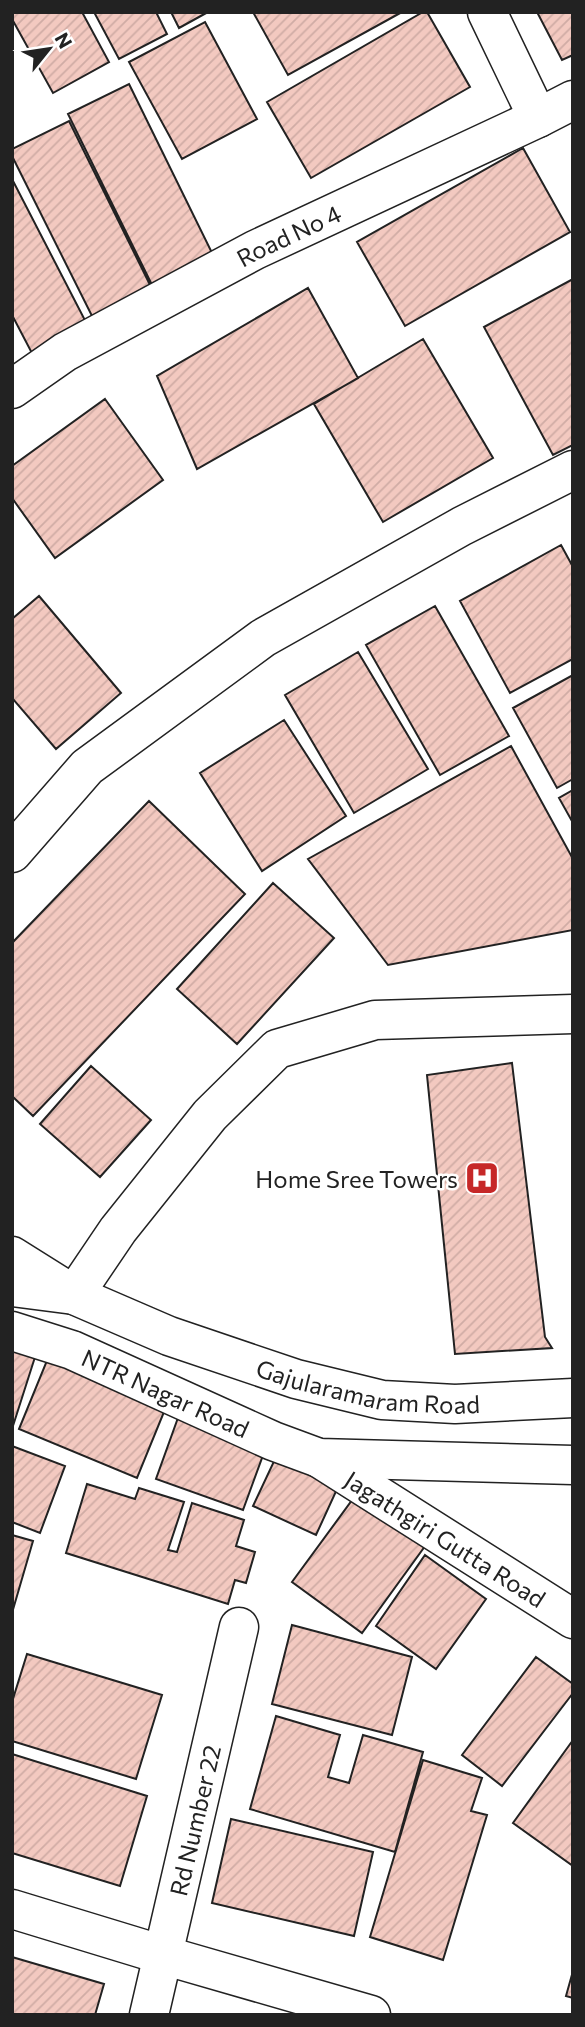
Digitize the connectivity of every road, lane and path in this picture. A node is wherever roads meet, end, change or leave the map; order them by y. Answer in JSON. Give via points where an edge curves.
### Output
{"nodes":[{"id":1,"x":487,"y":12,"type":"edge"},
{"id":2,"x":573,"y":100,"type":"edge"},
{"id":3,"x":538,"y":118,"type":"junction"},
{"id":4,"x":12,"y":389,"type":"edge"},
{"id":5,"x":573,"y":470,"type":"edge"},
{"id":6,"x":12,"y":853,"type":"edge"},
{"id":7,"x":573,"y":1014,"type":"edge"},
{"id":8,"x":12,"y":1256,"type":"edge"},
{"id":9,"x":12,"y":1287,"type":"edge"},
{"id":10,"x":74,"y":1295,"type":"junction"},
{"id":11,"x":12,"y":1331,"type":"edge"},
{"id":12,"x":573,"y":1398,"type":"edge"},
{"id":13,"x":319,"y":1458,"type":"junction"},
{"id":14,"x":573,"y":1465,"type":"edge"},
{"id":15,"x":573,"y":1619,"type":"edge"},
{"id":16,"x":239,"y":1627,"type":"dead end"},
{"id":17,"x":12,"y":1909,"type":"edge"},
{"id":18,"x":163,"y":1955,"type":"junction"},
{"id":19,"x":149,"y":2015,"type":"edge"},
{"id":20,"x":371,"y":2015,"type":"edge"}],
"edges":[{"from":1,"to":3,"type":"street"},
{"from":2,"to":3,"type":"street","name":"Road No 4"},
{"from":3,"to":4,"type":"street","name":"Road No 4","via":[[255,250],[65,352]]},
{"from":5,"to":6,"type":"street","via":[[462,526],[263,638],[88,767]]},
{"from":7,"to":10,"type":"street","via":[[374,1020],[277,1049],[210,1115],[118,1230]]},
{"from":8,"to":10,"type":"street"},
{"from":9,"to":10,"type":"street"},
{"from":10,"to":12,"type":"street","name":"Gajularamaram Road","via":[[169,1336],[296,1380],[382,1400],[455,1404]]},
{"from":11,"to":13,"type":"street","name":"NTR Nagar Road","via":[[72,1350]]},
{"from":13,"to":14,"type":"street"},
{"from":13,"to":15,"type":"street","name":"Jagathgiri Gutta Road"},
{"from":16,"to":18,"type":"street","name":"Rd Number 22"},
{"from":17,"to":18,"type":"street"},
{"from":18,"to":19,"type":"street","name":"Rd Number 22"},
{"from":18,"to":20,"type":"street"}]}
